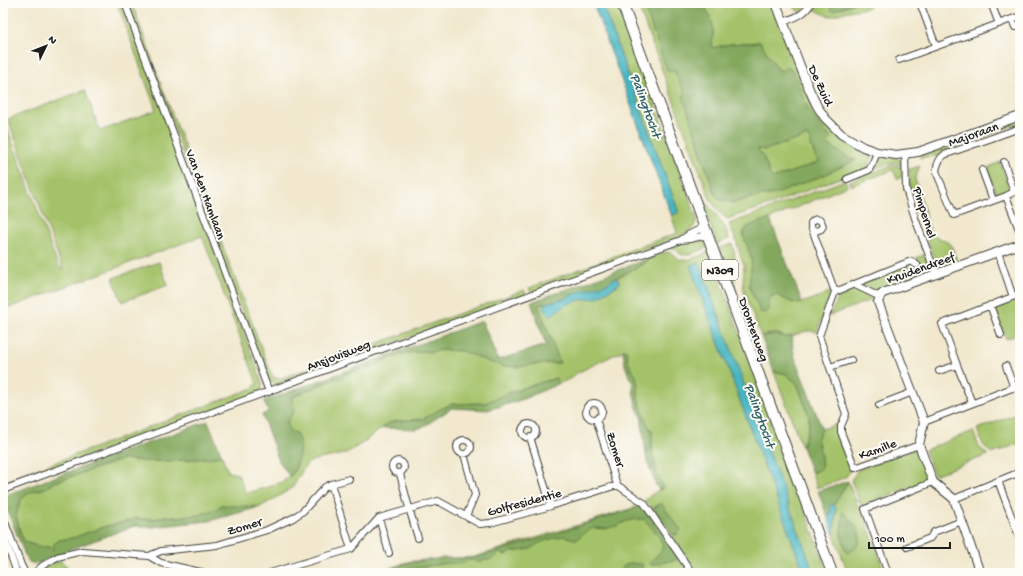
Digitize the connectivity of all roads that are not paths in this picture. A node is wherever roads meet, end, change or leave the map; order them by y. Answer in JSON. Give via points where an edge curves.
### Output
{"nodes":[{"id":1,"x":125,"y":3,"type":"edge"},
{"id":2,"x":622,"y":3,"type":"edge"},
{"id":3,"x":776,"y":3,"type":"edge"},
{"id":4,"x":812,"y":3,"type":"edge"},
{"id":5,"x":920,"y":3,"type":"edge"},
{"id":6,"x":991,"y":3,"type":"edge"},
{"id":7,"x":1020,"y":16,"type":"edge"},
{"id":8,"x":1012,"y":19,"type":"junction"},
{"id":9,"x":783,"y":22,"type":"junction"},
{"id":10,"x":999,"y":24,"type":"junction"},
{"id":11,"x":1020,"y":26,"type":"edge"},
{"id":12,"x":936,"y":46,"type":"junction"},
{"id":13,"x":899,"y":60,"type":"dead end"},
{"id":14,"x":1020,"y":116,"type":"edge"},
{"id":15,"x":1020,"y":128,"type":"edge"},
{"id":16,"x":877,"y":152,"type":"junction"},
{"id":17,"x":905,"y":154,"type":"junction"},
{"id":18,"x":1004,"y":162,"type":"dead end"},
{"id":19,"x":982,"y":170,"type":"dead end"},
{"id":20,"x":847,"y":179,"type":"dead end"},
{"id":21,"x":1017,"y":191,"type":"edge"},
{"id":22,"x":1006,"y":196,"type":"junction"},
{"id":23,"x":993,"y":200,"type":"junction"},
{"id":24,"x":812,"y":229,"type":"dead end"},
{"id":25,"x":706,"y":231,"type":"junction"},
{"id":26,"x":1020,"y":232,"type":"edge"},
{"id":27,"x":1020,"y":244,"type":"edge"},
{"id":28,"x":998,"y":252,"type":"junction"},
{"id":29,"x":917,"y":265,"type":"dead end"},
{"id":30,"x":936,"y":274,"type":"junction"},
{"id":31,"x":853,"y":284,"type":"junction"},
{"id":32,"x":835,"y":292,"type":"junction"},
{"id":33,"x":1020,"y":294,"type":"edge"},
{"id":34,"x":1013,"y":296,"type":"junction"},
{"id":35,"x":880,"y":297,"type":"junction"},
{"id":36,"x":990,"y":305,"type":"junction"},
{"id":37,"x":1001,"y":335,"type":"dead end"},
{"id":38,"x":851,"y":360,"type":"dead end"},
{"id":39,"x":957,"y":365,"type":"junction"},
{"id":40,"x":1006,"y":366,"type":"dead end"},
{"id":41,"x":830,"y":367,"type":"junction"},
{"id":42,"x":939,"y":371,"type":"dead end"},
{"id":43,"x":1017,"y":386,"type":"edge"},
{"id":44,"x":269,"y":392,"type":"junction"},
{"id":45,"x":912,"y":392,"type":"junction"},
{"id":46,"x":972,"y":403,"type":"junction"},
{"id":47,"x":879,"y":405,"type":"dead end"},
{"id":48,"x":596,"y":419,"type":"dead end"},
{"id":49,"x":924,"y":422,"type":"junction"},
{"id":50,"x":530,"y":437,"type":"dead end"},
{"id":51,"x":919,"y":445,"type":"junction"},
{"id":52,"x":464,"y":454,"type":"dead end"},
{"id":53,"x":1020,"y":472,"type":"edge"},
{"id":54,"x":400,"y":474,"type":"dead end"},
{"id":55,"x":349,"y":479,"type":"dead end"},
{"id":56,"x":998,"y":481,"type":"junction"},
{"id":57,"x":933,"y":482,"type":"junction"},
{"id":58,"x":331,"y":484,"type":"junction"},
{"id":59,"x":617,"y":485,"type":"junction"},
{"id":60,"x":3,"y":490,"type":"edge"},
{"id":61,"x":954,"y":499,"type":"junction"},
{"id":62,"x":551,"y":506,"type":"junction"},
{"id":63,"x":409,"y":508,"type":"junction"},
{"id":64,"x":466,"y":516,"type":"junction"},
{"id":65,"x":3,"y":517,"type":"edge"},
{"id":66,"x":378,"y":518,"type":"junction"},
{"id":67,"x":1020,"y":520,"type":"edge"},
{"id":68,"x":962,"y":522,"type":"junction"},
{"id":69,"x":1014,"y":523,"type":"junction"},
{"id":70,"x":3,"y":534,"type":"edge"},
{"id":71,"x":418,"y":538,"type":"dead end"},
{"id":72,"x":1020,"y":539,"type":"edge"},
{"id":73,"x":907,"y":548,"type":"dead end"},
{"id":74,"x":351,"y":549,"type":"junction"},
{"id":75,"x":389,"y":553,"type":"dead end"},
{"id":76,"x":149,"y":556,"type":"junction"},
{"id":77,"x":24,"y":571,"type":"junction"},
{"id":78,"x":977,"y":572,"type":"edge"},
{"id":79,"x":17,"y":573,"type":"edge"},
{"id":80,"x":34,"y":573,"type":"edge"},
{"id":81,"x":205,"y":573,"type":"edge"},
{"id":82,"x":270,"y":573,"type":"edge"},
{"id":83,"x":692,"y":573,"type":"edge"},
{"id":84,"x":832,"y":573,"type":"edge"},
{"id":85,"x":888,"y":573,"type":"edge"}],
"edges":[{"from":1,"to":44,"type":"street","name":"Van den Hamlaan"},
{"from":2,"to":25,"type":"main road","name":"Dronterweg","number":"N309"},
{"from":3,"to":9,"type":"street","name":"De Zuid"},
{"from":4,"to":9,"type":"street","via":[[805,12]]},
{"from":5,"to":12,"type":"street"},
{"from":6,"to":10,"type":"street"},
{"from":7,"to":8,"type":"street"},
{"from":8,"to":10,"type":"street"},
{"from":8,"to":11,"type":"street","via":[[1015,27]]},
{"from":9,"to":16,"type":"street","name":"De Zuid","via":[[809,90],[825,118],[841,134]]},
{"from":10,"to":12,"type":"street"},
{"from":12,"to":13,"type":"street"},
{"from":14,"to":17,"type":"street","name":"De Zuid","via":[[918,152]]},
{"from":15,"to":23,"type":"street","name":"Majoraan","via":[[944,154],[937,167],[954,215]]},
{"from":16,"to":17,"type":"street","name":"De Zuid"},
{"from":16,"to":20,"type":"street","via":[[868,170]]},
{"from":17,"to":30,"type":"street","name":"Pimpernel","via":[[906,189]]},
{"from":18,"to":21,"type":"street","name":"Majoraan"},
{"from":19,"to":23,"type":"street"},
{"from":21,"to":22,"type":"street","name":"Majoraan"},
{"from":22,"to":23,"type":"street","name":"Majoraan"},
{"from":22,"to":26,"type":"street"},
{"from":24,"to":32,"type":"street"},
{"from":25,"to":44,"type":"street","name":"Ansjovisweg"},
{"from":25,"to":84,"type":"main road","name":"Dronterweg","number":"N309"},
{"from":27,"to":28,"type":"street","name":"Kruidendreef"},
{"from":28,"to":30,"type":"street","name":"Kruidendreef"},
{"from":28,"to":34,"type":"street"},
{"from":29,"to":31,"type":"street","via":[[911,261]]},
{"from":30,"to":35,"type":"street","name":"Kruidendreef","via":[[884,293]]},
{"from":31,"to":32,"type":"street"},
{"from":31,"to":35,"type":"street"},
{"from":32,"to":41,"type":"street","name":"Kamille","via":[[819,336]]},
{"from":33,"to":34,"type":"street"},
{"from":34,"to":36,"type":"street"},
{"from":35,"to":45,"type":"street","name":"Kruidendreef","via":[[878,302]]},
{"from":36,"to":37,"type":"street"},
{"from":36,"to":39,"type":"street","via":[[942,324]]},
{"from":38,"to":41,"type":"street"},
{"from":39,"to":42,"type":"street"},
{"from":39,"to":46,"type":"street"},
{"from":40,"to":43,"type":"street"},
{"from":41,"to":51,"type":"street","name":"Kamille","via":[[846,414],[841,432],[855,468]]},
{"from":43,"to":46,"type":"street"},
{"from":44,"to":60,"type":"street","name":"Ansjovisweg"},
{"from":45,"to":47,"type":"street"},
{"from":45,"to":49,"type":"street","name":"Kruidendreef"},
{"from":46,"to":49,"type":"street"},
{"from":48,"to":59,"type":"street","name":"Zomer"},
{"from":49,"to":51,"type":"street"},
{"from":50,"to":62,"type":"street"},
{"from":51,"to":57,"type":"street"},
{"from":52,"to":64,"type":"street","via":[[476,495]]},
{"from":53,"to":56,"type":"street"},
{"from":54,"to":63,"type":"street"},
{"from":55,"to":58,"type":"street","name":"Zomer"},
{"from":56,"to":61,"type":"street"},
{"from":56,"to":69,"type":"street"},
{"from":57,"to":61,"type":"street"},
{"from":57,"to":85,"type":"street","via":[[864,509]]},
{"from":58,"to":74,"type":"street"},
{"from":58,"to":76,"type":"street","name":"Zomer","via":[[325,487],[303,511],[267,530],[217,545],[161,551]]},
{"from":59,"to":62,"type":"street","name":"Golfresidentie"},
{"from":59,"to":83,"type":"street","via":[[644,503]]},
{"from":61,"to":68,"type":"street"},
{"from":62,"to":64,"type":"street","name":"Golfresidentie","via":[[490,523],[480,524]]},
{"from":63,"to":64,"type":"street","name":"Golfresidentie","via":[[438,501]]},
{"from":63,"to":66,"type":"street","name":"Golfresidentie"},
{"from":63,"to":71,"type":"street"},
{"from":65,"to":77,"type":"street"},
{"from":66,"to":74,"type":"street"},
{"from":66,"to":75,"type":"street"},
{"from":67,"to":69,"type":"street"},
{"from":68,"to":73,"type":"street","via":[[934,532],[930,538]]},
{"from":68,"to":78,"type":"street"},
{"from":69,"to":72,"type":"street"},
{"from":70,"to":79,"type":"street"},
{"from":74,"to":82,"type":"street"},
{"from":76,"to":80,"type":"street","via":[[82,551],[57,557]]},
{"from":76,"to":81,"type":"street","via":[[161,564]]},
{"from":77,"to":79,"type":"street"},
{"from":77,"to":80,"type":"street"}]}
